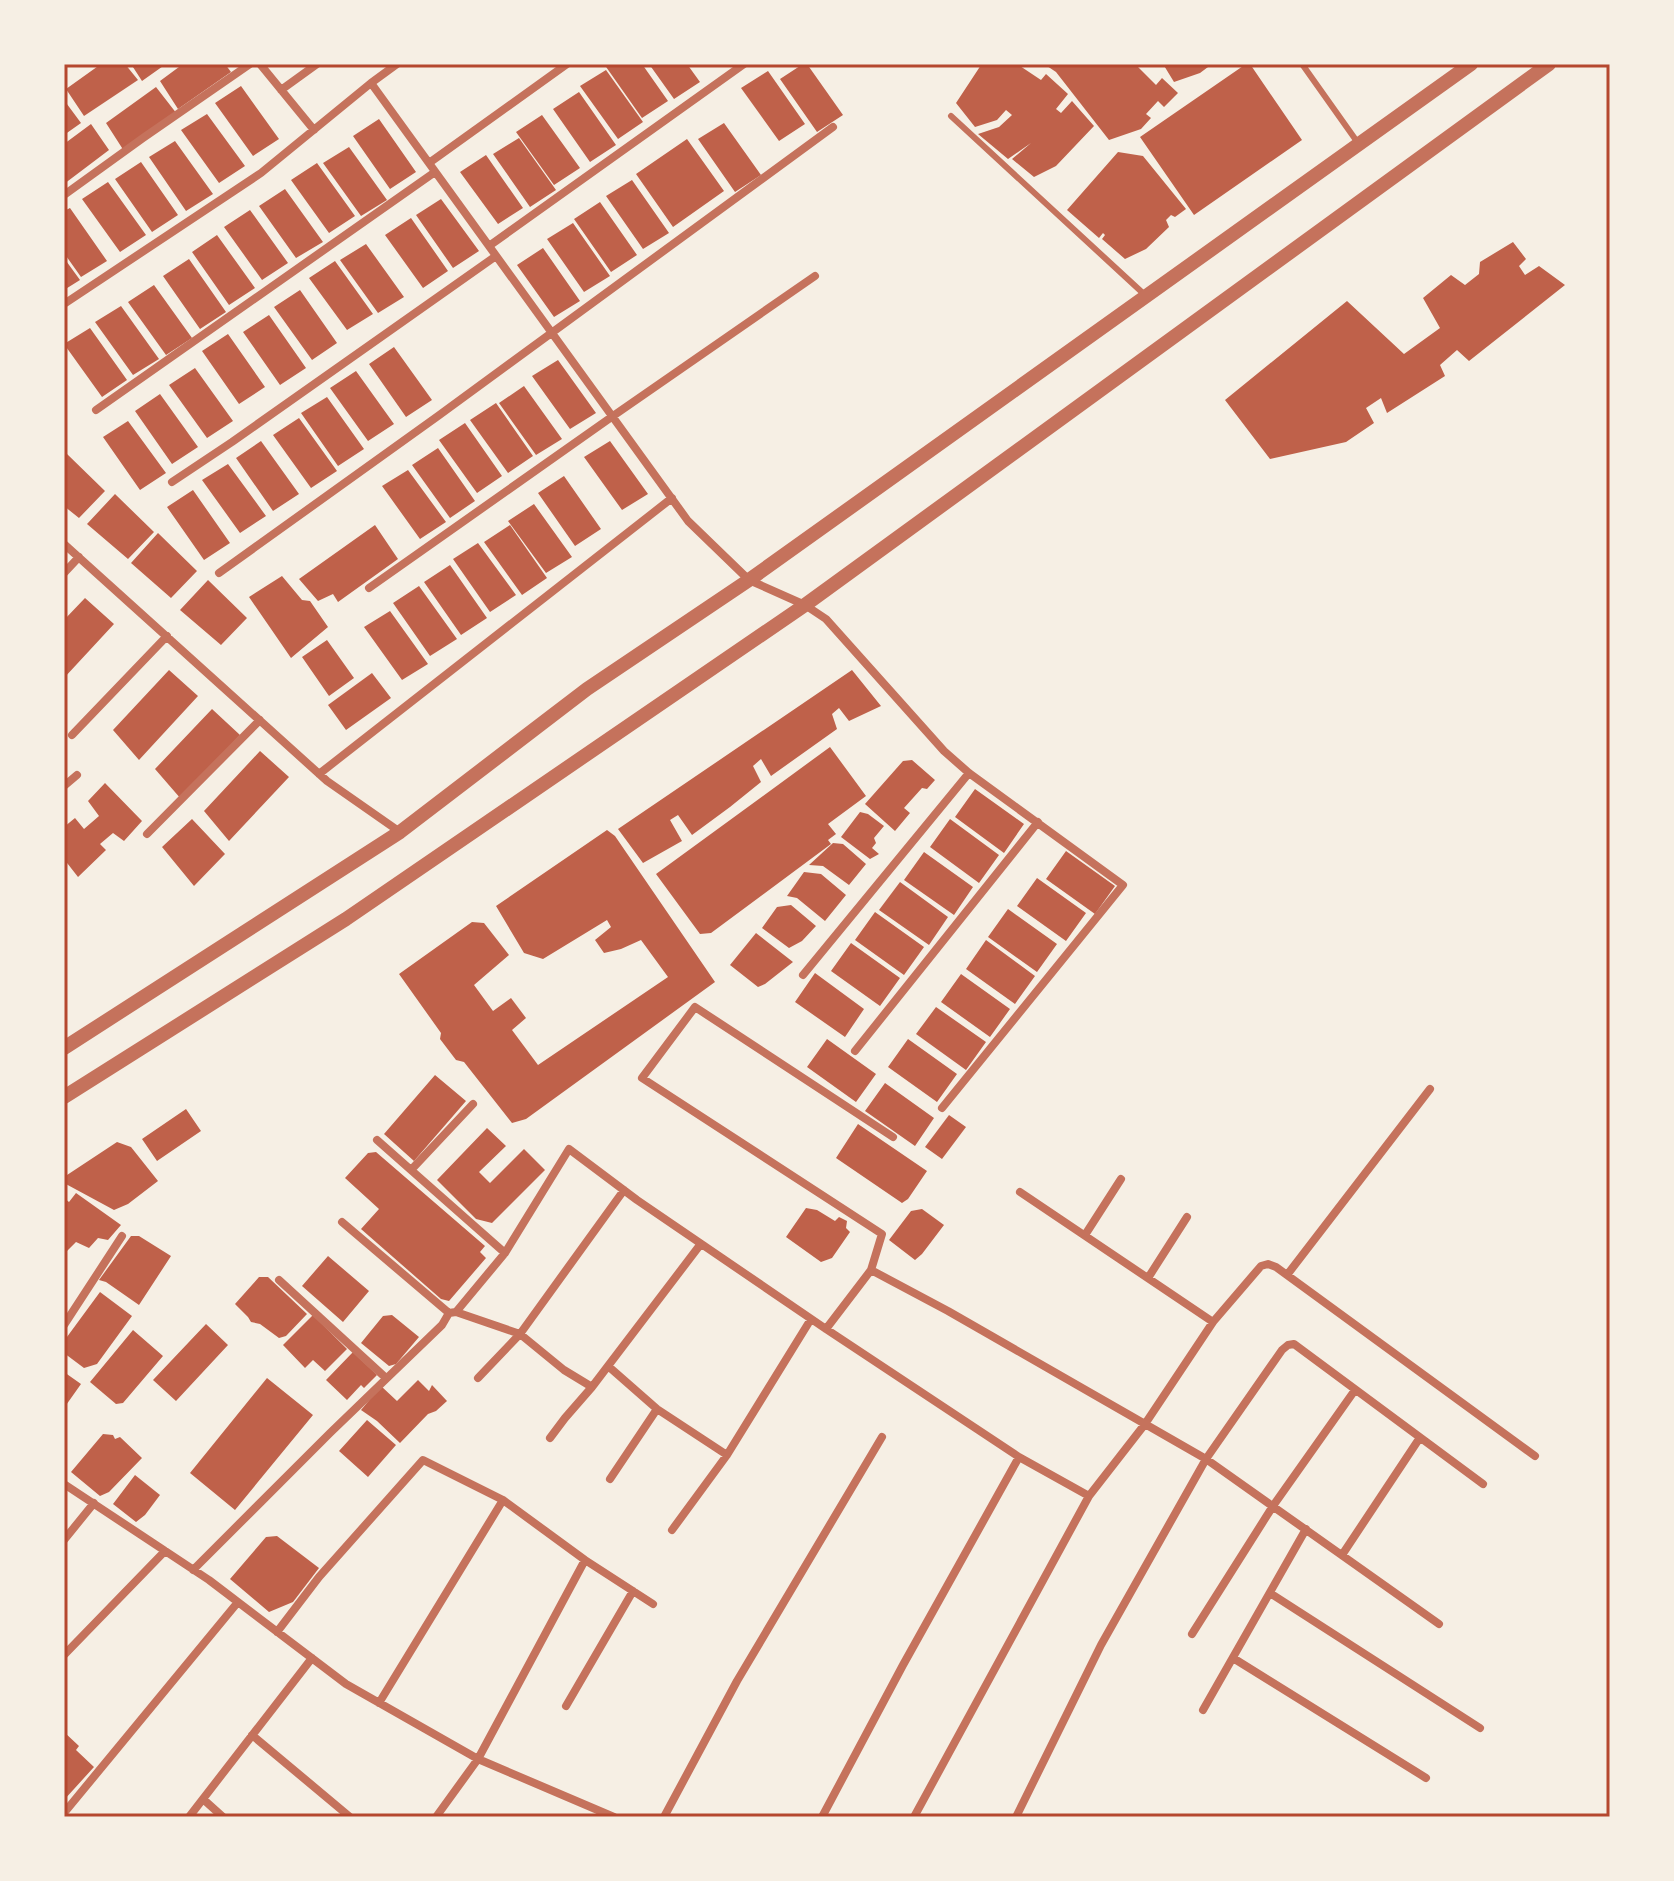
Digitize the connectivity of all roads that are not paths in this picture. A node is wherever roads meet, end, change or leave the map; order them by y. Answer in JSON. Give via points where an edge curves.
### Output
{"nodes":[{"id":1,"x":250,"y":64,"type":"edge"},
{"id":2,"x":260,"y":64,"type":"edge"},
{"id":3,"x":317,"y":64,"type":"edge"},
{"id":4,"x":397,"y":64,"type":"edge"},
{"id":5,"x":567,"y":64,"type":"edge"},
{"id":6,"x":744,"y":64,"type":"edge"},
{"id":7,"x":1302,"y":64,"type":"edge"},
{"id":8,"x":1471,"y":64,"type":"edge"},
{"id":9,"x":1549,"y":64,"type":"edge"},
{"id":10,"x":371,"y":83,"type":"junction"},
{"id":11,"x":281,"y":90,"type":"junction"},
{"id":12,"x":951,"y":116,"type":"dead end"},
{"id":13,"x":833,"y":127,"type":"dead end"},
{"id":14,"x":314,"y":130,"type":"junction"},
{"id":15,"x":1359,"y":145,"type":"junction"},
{"id":16,"x":429,"y":163,"type":"junction"},
{"id":17,"x":435,"y":172,"type":"junction"},
{"id":18,"x":64,"y":195,"type":"edge"},
{"id":19,"x":489,"y":246,"type":"junction"},
{"id":20,"x":496,"y":256,"type":"junction"},
{"id":21,"x":815,"y":276,"type":"dead end"},
{"id":22,"x":1146,"y":296,"type":"junction"},
{"id":23,"x":64,"y":304,"type":"edge"},
{"id":24,"x":552,"y":333,"type":"junction"},
{"id":25,"x":96,"y":410,"type":"dead end"},
{"id":26,"x":613,"y":416,"type":"junction"},
{"id":27,"x":172,"y":482,"type":"dead end"},
{"id":28,"x":672,"y":498,"type":"junction"},
{"id":29,"x":64,"y":544,"type":"edge"},
{"id":30,"x":79,"y":557,"type":"junction"},
{"id":31,"x":64,"y":573,"type":"edge"},
{"id":32,"x":219,"y":573,"type":"dead end"},
{"id":33,"x":749,"y":580,"type":"junction"},
{"id":34,"x":369,"y":588,"type":"dead end"},
{"id":35,"x":805,"y":605,"type":"junction"},
{"id":36,"x":167,"y":636,"type":"junction"},
{"id":37,"x":260,"y":720,"type":"junction"},
{"id":38,"x":72,"y":735,"type":"dead end"},
{"id":39,"x":969,"y":773,"type":"junction"},
{"id":40,"x":319,"y":774,"type":"junction"},
{"id":41,"x":77,"y":775,"type":"dead end"},
{"id":42,"x":64,"y":786,"type":"edge"},
{"id":43,"x":1038,"y":822,"type":"junction"},
{"id":44,"x":400,"y":832,"type":"junction"},
{"id":45,"x":147,"y":834,"type":"dead end"},
{"id":46,"x":803,"y":975,"type":"dead end"},
{"id":47,"x":64,"y":1048,"type":"edge"},
{"id":48,"x":855,"y":1051,"type":"dead end"},
{"id":49,"x":1430,"y":1089,"type":"dead end"},
{"id":50,"x":64,"y":1097,"type":"edge"},
{"id":51,"x":473,"y":1104,"type":"dead end"},
{"id":52,"x":942,"y":1108,"type":"dead end"},
{"id":53,"x":893,"y":1137,"type":"dead end"},
{"id":54,"x":377,"y":1140,"type":"dead end"},
{"id":55,"x":411,"y":1170,"type":"junction"},
{"id":56,"x":1121,"y":1179,"type":"dead end"},
{"id":57,"x":624,"y":1190,"type":"junction"},
{"id":58,"x":1020,"y":1192,"type":"dead end"},
{"id":59,"x":1187,"y":1217,"type":"dead end"},
{"id":60,"x":342,"y":1222,"type":"dead end"},
{"id":61,"x":1085,"y":1235,"type":"junction"},
{"id":62,"x":122,"y":1236,"type":"dead end"},
{"id":63,"x":700,"y":1245,"type":"junction"},
{"id":64,"x":505,"y":1253,"type":"junction"},
{"id":65,"x":871,"y":1270,"type":"junction"},
{"id":66,"x":1287,"y":1275,"type":"junction"},
{"id":67,"x":1148,"y":1278,"type":"junction"},
{"id":68,"x":279,"y":1280,"type":"dead end"},
{"id":69,"x":452,"y":1312,"type":"junction"},
{"id":70,"x":811,"y":1319,"type":"junction"},
{"id":71,"x":1213,"y":1322,"type":"junction"},
{"id":72,"x":64,"y":1325,"type":"edge"},
{"id":73,"x":826,"y":1329,"type":"junction"},
{"id":74,"x":520,"y":1334,"type":"junction"},
{"id":75,"x":608,"y":1366,"type":"junction"},
{"id":76,"x":386,"y":1378,"type":"junction"},
{"id":77,"x":478,"y":1378,"type":"dead end"},
{"id":78,"x":592,"y":1387,"type":"junction"},
{"id":79,"x":1355,"y":1390,"type":"junction"},
{"id":80,"x":657,"y":1409,"type":"junction"},
{"id":81,"x":1145,"y":1424,"type":"junction"},
{"id":82,"x":882,"y":1437,"type":"dead end"},
{"id":83,"x":550,"y":1438,"type":"dead end"},
{"id":84,"x":1419,"y":1439,"type":"junction"},
{"id":85,"x":727,"y":1455,"type":"junction"},
{"id":86,"x":1535,"y":1456,"type":"dead end"},
{"id":87,"x":1019,"y":1457,"type":"junction"},
{"id":88,"x":1206,"y":1459,"type":"junction"},
{"id":89,"x":610,"y":1479,"type":"dead end"},
{"id":90,"x":64,"y":1484,"type":"edge"},
{"id":91,"x":1483,"y":1484,"type":"dead end"},
{"id":92,"x":1089,"y":1496,"type":"junction"},
{"id":93,"x":503,"y":1500,"type":"junction"},
{"id":94,"x":94,"y":1503,"type":"junction"},
{"id":95,"x":1273,"y":1506,"type":"junction"},
{"id":96,"x":1306,"y":1529,"type":"junction"},
{"id":97,"x":672,"y":1530,"type":"dead end"},
{"id":98,"x":64,"y":1540,"type":"edge"},
{"id":99,"x":165,"y":1551,"type":"junction"},
{"id":100,"x":1342,"y":1555,"type":"junction"},
{"id":101,"x":585,"y":1560,"type":"junction"},
{"id":102,"x":193,"y":1570,"type":"junction"},
{"id":103,"x":633,"y":1591,"type":"junction"},
{"id":104,"x":1270,"y":1593,"type":"junction"},
{"id":105,"x":238,"y":1602,"type":"junction"},
{"id":106,"x":653,"y":1604,"type":"dead end"},
{"id":107,"x":1439,"y":1624,"type":"dead end"},
{"id":108,"x":277,"y":1632,"type":"junction"},
{"id":109,"x":1192,"y":1634,"type":"dead end"},
{"id":110,"x":64,"y":1655,"type":"edge"},
{"id":111,"x":312,"y":1658,"type":"junction"},
{"id":112,"x":1233,"y":1658,"type":"junction"},
{"id":113,"x":379,"y":1703,"type":"junction"},
{"id":114,"x":566,"y":1706,"type":"dead end"},
{"id":115,"x":1203,"y":1710,"type":"dead end"},
{"id":116,"x":1480,"y":1728,"type":"dead end"},
{"id":117,"x":252,"y":1735,"type":"junction"},
{"id":118,"x":478,"y":1759,"type":"junction"},
{"id":119,"x":1426,"y":1778,"type":"dead end"},
{"id":120,"x":203,"y":1799,"type":"junction"},
{"id":121,"x":64,"y":1813,"type":"edge"},
{"id":122,"x":189,"y":1817,"type":"edge"},
{"id":123,"x":223,"y":1817,"type":"edge"},
{"id":124,"x":350,"y":1817,"type":"edge"},
{"id":125,"x":436,"y":1817,"type":"edge"},
{"id":126,"x":614,"y":1817,"type":"edge"},
{"id":127,"x":664,"y":1817,"type":"edge"},
{"id":128,"x":822,"y":1817,"type":"edge"},
{"id":129,"x":914,"y":1817,"type":"edge"},
{"id":130,"x":1016,"y":1817,"type":"edge"}],
"edges":[{"from":1,"to":18,"type":"street"},
{"from":2,"to":11,"type":"street"},
{"from":3,"to":11,"type":"street"},
{"from":4,"to":10,"type":"street"},
{"from":5,"to":16,"type":"street"},
{"from":6,"to":19,"type":"street"},
{"from":7,"to":15,"type":"lane"},
{"from":8,"to":15,"type":"street"},
{"from":9,"to":35,"type":"street"},
{"from":10,"to":14,"type":"street"},
{"from":10,"to":16,"type":"street"},
{"from":11,"to":14,"type":"street"},
{"from":12,"to":22,"type":"lane"},
{"from":13,"to":24,"type":"street"},
{"from":14,"to":23,"type":"street","via":[[261,173]]},
{"from":15,"to":22,"type":"street"},
{"from":16,"to":17,"type":"street"},
{"from":17,"to":19,"type":"street"},
{"from":17,"to":25,"type":"street"},
{"from":19,"to":20,"type":"street"},
{"from":20,"to":24,"type":"street"},
{"from":20,"to":27,"type":"street"},
{"from":21,"to":26,"type":"street"},
{"from":22,"to":33,"type":"street"},
{"from":24,"to":26,"type":"street"},
{"from":24,"to":32,"type":"street"},
{"from":26,"to":28,"type":"street"},
{"from":26,"to":34,"type":"street"},
{"from":28,"to":33,"type":"street","via":[[688,521]]},
{"from":28,"to":40,"type":"street"},
{"from":29,"to":30,"type":"street"},
{"from":30,"to":31,"type":"street"},
{"from":30,"to":36,"type":"street"},
{"from":33,"to":35,"type":"street"},
{"from":33,"to":44,"type":"street","via":[[587,689]]},
{"from":35,"to":39,"type":"street","via":[[826,619]]},
{"from":35,"to":50,"type":"street","via":[[346,919]]},
{"from":36,"to":37,"type":"street"},
{"from":36,"to":38,"type":"street"},
{"from":37,"to":40,"type":"street"},
{"from":37,"to":45,"type":"street"},
{"from":39,"to":43,"type":"street"},
{"from":39,"to":46,"type":"street"},
{"from":40,"to":44,"type":"street"},
{"from":41,"to":42,"type":"street"},
{"from":43,"to":48,"type":"street"},
{"from":43,"to":52,"type":"street","via":[[1123,885]]},
{"from":44,"to":47,"type":"street"},
{"from":49,"to":66,"type":"street"},
{"from":51,"to":55,"type":"street"},
{"from":53,"to":65,"type":"street","via":[[695,1007],[642,1078],[882,1234]]},
{"from":54,"to":55,"type":"street"},
{"from":55,"to":64,"type":"street"},
{"from":56,"to":61,"type":"street"},
{"from":57,"to":63,"type":"street"},
{"from":57,"to":64,"type":"street","via":[[569,1149]]},
{"from":57,"to":74,"type":"street"},
{"from":58,"to":61,"type":"street"},
{"from":59,"to":67,"type":"street"},
{"from":60,"to":69,"type":"street"},
{"from":61,"to":67,"type":"street"},
{"from":62,"to":72,"type":"street"},
{"from":63,"to":70,"type":"street"},
{"from":63,"to":75,"type":"street"},
{"from":64,"to":69,"type":"street"},
{"from":65,"to":73,"type":"street"},
{"from":65,"to":81,"type":"street"},
{"from":66,"to":71,"type":"street","via":[[1268,1264],[1261,1266]]},
{"from":66,"to":86,"type":"street"},
{"from":67,"to":71,"type":"street"},
{"from":68,"to":76,"type":"street"},
{"from":69,"to":74,"type":"street"},
{"from":69,"to":76,"type":"street"},
{"from":70,"to":73,"type":"street"},
{"from":70,"to":85,"type":"street"},
{"from":71,"to":81,"type":"street"},
{"from":73,"to":87,"type":"street"},
{"from":74,"to":77,"type":"street"},
{"from":74,"to":78,"type":"street"},
{"from":75,"to":78,"type":"street"},
{"from":75,"to":80,"type":"street"},
{"from":76,"to":102,"type":"street"},
{"from":78,"to":83,"type":"street"},
{"from":79,"to":84,"type":"street"},
{"from":79,"to":88,"type":"street","via":[[1294,1344],[1288,1345]]},
{"from":79,"to":95,"type":"street"},
{"from":80,"to":85,"type":"street"},
{"from":80,"to":89,"type":"street"},
{"from":81,"to":88,"type":"street"},
{"from":81,"to":92,"type":"street"},
{"from":82,"to":127,"type":"street","via":[[737,1681]]},
{"from":84,"to":91,"type":"street"},
{"from":84,"to":100,"type":"street"},
{"from":85,"to":97,"type":"street"},
{"from":87,"to":92,"type":"street"},
{"from":87,"to":128,"type":"street"},
{"from":88,"to":95,"type":"street"},
{"from":88,"to":130,"type":"street","via":[[1101,1645]]},
{"from":90,"to":94,"type":"street"},
{"from":92,"to":129,"type":"street"},
{"from":93,"to":101,"type":"street"},
{"from":93,"to":108,"type":"street","via":[[423,1460]]},
{"from":93,"to":113,"type":"street"},
{"from":94,"to":98,"type":"street"},
{"from":94,"to":99,"type":"street"},
{"from":95,"to":96,"type":"street"},
{"from":95,"to":109,"type":"street"},
{"from":96,"to":100,"type":"street"},
{"from":96,"to":104,"type":"street"},
{"from":99,"to":102,"type":"street"},
{"from":99,"to":110,"type":"street"},
{"from":100,"to":107,"type":"street"},
{"from":101,"to":103,"type":"street"},
{"from":101,"to":118,"type":"street"},
{"from":102,"to":105,"type":"street"},
{"from":103,"to":106,"type":"street"},
{"from":103,"to":114,"type":"street"},
{"from":104,"to":112,"type":"street"},
{"from":104,"to":116,"type":"street"},
{"from":105,"to":108,"type":"street"},
{"from":105,"to":121,"type":"street"},
{"from":108,"to":111,"type":"street"},
{"from":111,"to":113,"type":"street"},
{"from":111,"to":117,"type":"street"},
{"from":112,"to":115,"type":"street"},
{"from":112,"to":119,"type":"street"},
{"from":113,"to":118,"type":"street"},
{"from":117,"to":120,"type":"street"},
{"from":117,"to":124,"type":"street"},
{"from":118,"to":125,"type":"street"},
{"from":118,"to":126,"type":"street"},
{"from":120,"to":122,"type":"street"},
{"from":120,"to":123,"type":"street"}]}
